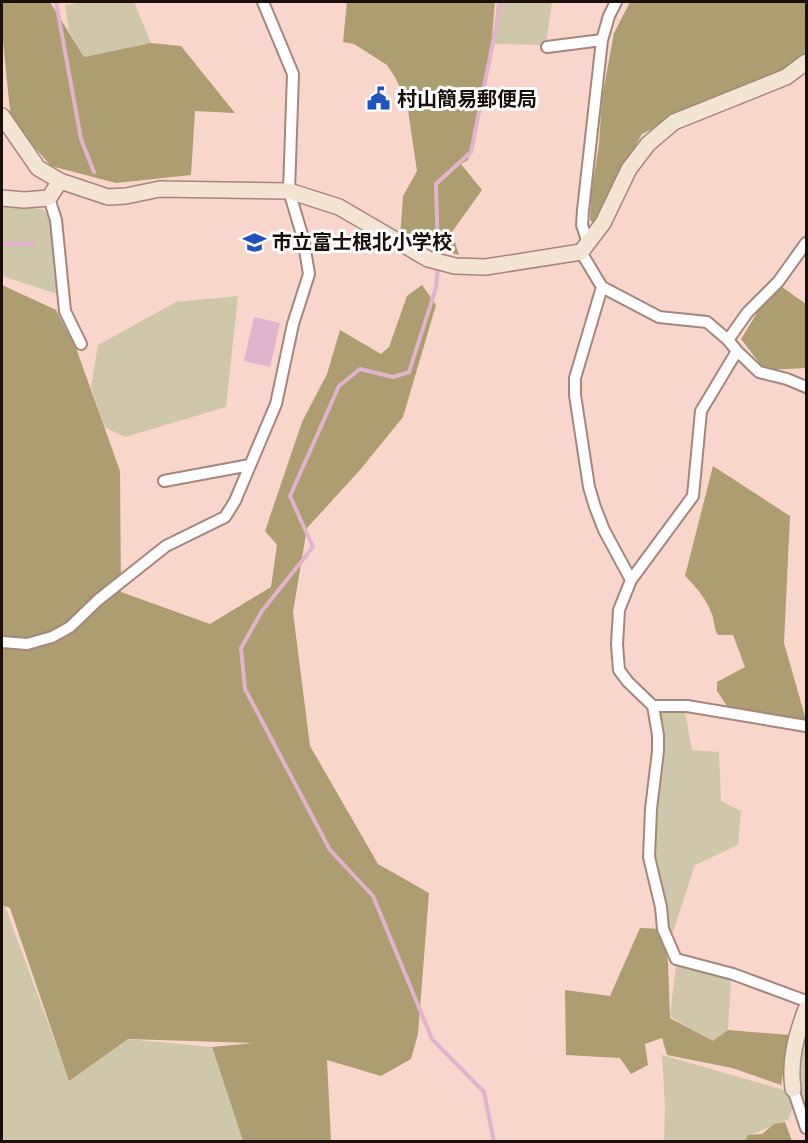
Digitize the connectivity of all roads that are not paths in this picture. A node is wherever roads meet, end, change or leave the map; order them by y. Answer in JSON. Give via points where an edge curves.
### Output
{"nodes":[{"id":1,"x":263,"y":2,"type":"edge"},
{"id":2,"x":616,"y":2,"type":"edge"},
{"id":3,"x":602,"y":40,"type":"junction"},
{"id":4,"x":547,"y":47,"type":"dead end"},
{"id":5,"x":807,"y":62,"type":"edge"},
{"id":6,"x":2,"y":116,"type":"edge"},
{"id":7,"x":60,"y":182,"type":"junction"},
{"id":8,"x":289,"y":191,"type":"junction"},
{"id":9,"x":2,"y":198,"type":"edge"},
{"id":10,"x":49,"y":198,"type":"junction"},
{"id":11,"x":807,"y":243,"type":"edge"},
{"id":12,"x":585,"y":247,"type":"junction"},
{"id":13,"x":602,"y":287,"type":"junction"},
{"id":14,"x":728,"y":340,"type":"junction"},
{"id":15,"x":81,"y":344,"type":"dead end"},
{"id":16,"x":737,"y":351,"type":"junction"},
{"id":17,"x":807,"y":387,"type":"edge"},
{"id":18,"x":250,"y":465,"type":"junction"},
{"id":19,"x":164,"y":482,"type":"dead end"},
{"id":20,"x":631,"y":580,"type":"junction"},
{"id":21,"x":2,"y":642,"type":"edge"},
{"id":22,"x":653,"y":706,"type":"junction"},
{"id":23,"x":807,"y":726,"type":"edge"},
{"id":24,"x":807,"y":1001,"type":"edge"},
{"id":25,"x":807,"y":1009,"type":"edge"},
{"id":26,"x":793,"y":1089,"type":"joint"},
{"id":27,"x":807,"y":1128,"type":"edge"}],
"edges":[{"from":1,"to":8,"type":"street","via":[[293,74]]},
{"from":2,"to":3,"type":"street"},
{"from":3,"to":4,"type":"street"},
{"from":3,"to":12,"type":"street","via":[[583,210]]},
{"from":5,"to":12,"type":"street","via":[[786,77],[674,122],[648,144],[629,170],[603,223]]},
{"from":6,"to":7,"type":"street","via":[[38,168]]},
{"from":7,"to":8,"type":"street","via":[[108,197],[160,189]]},
{"from":7,"to":10,"type":"street"},
{"from":8,"to":12,"type":"street","via":[[339,207],[428,259],[455,266],[486,267]]},
{"from":8,"to":18,"type":"street","via":[[309,274],[293,324],[276,404]]},
{"from":9,"to":10,"type":"street"},
{"from":10,"to":15,"type":"street","via":[[56,220],[65,311]]},
{"from":11,"to":14,"type":"street"},
{"from":12,"to":13,"type":"street"},
{"from":13,"to":14,"type":"street","via":[[659,316],[707,322]]},
{"from":13,"to":20,"type":"street","via":[[575,378],[575,395],[595,507]]},
{"from":14,"to":16,"type":"street"},
{"from":16,"to":17,"type":"street","via":[[759,372]]},
{"from":16,"to":20,"type":"street","via":[[701,411],[693,496]]},
{"from":18,"to":19,"type":"street"},
{"from":18,"to":21,"type":"street","via":[[225,517],[166,546],[70,627],[27,644]]},
{"from":20,"to":22,"type":"street","via":[[619,610],[619,670]]},
{"from":22,"to":23,"type":"street","via":[[687,706]]},
{"from":22,"to":24,"type":"street","via":[[658,751],[649,857],[663,929],[676,959]]},
{"from":25,"to":26,"type":"street","via":[[796,1036],[790,1071]]},
{"from":26,"to":27,"type":"street"}]}
